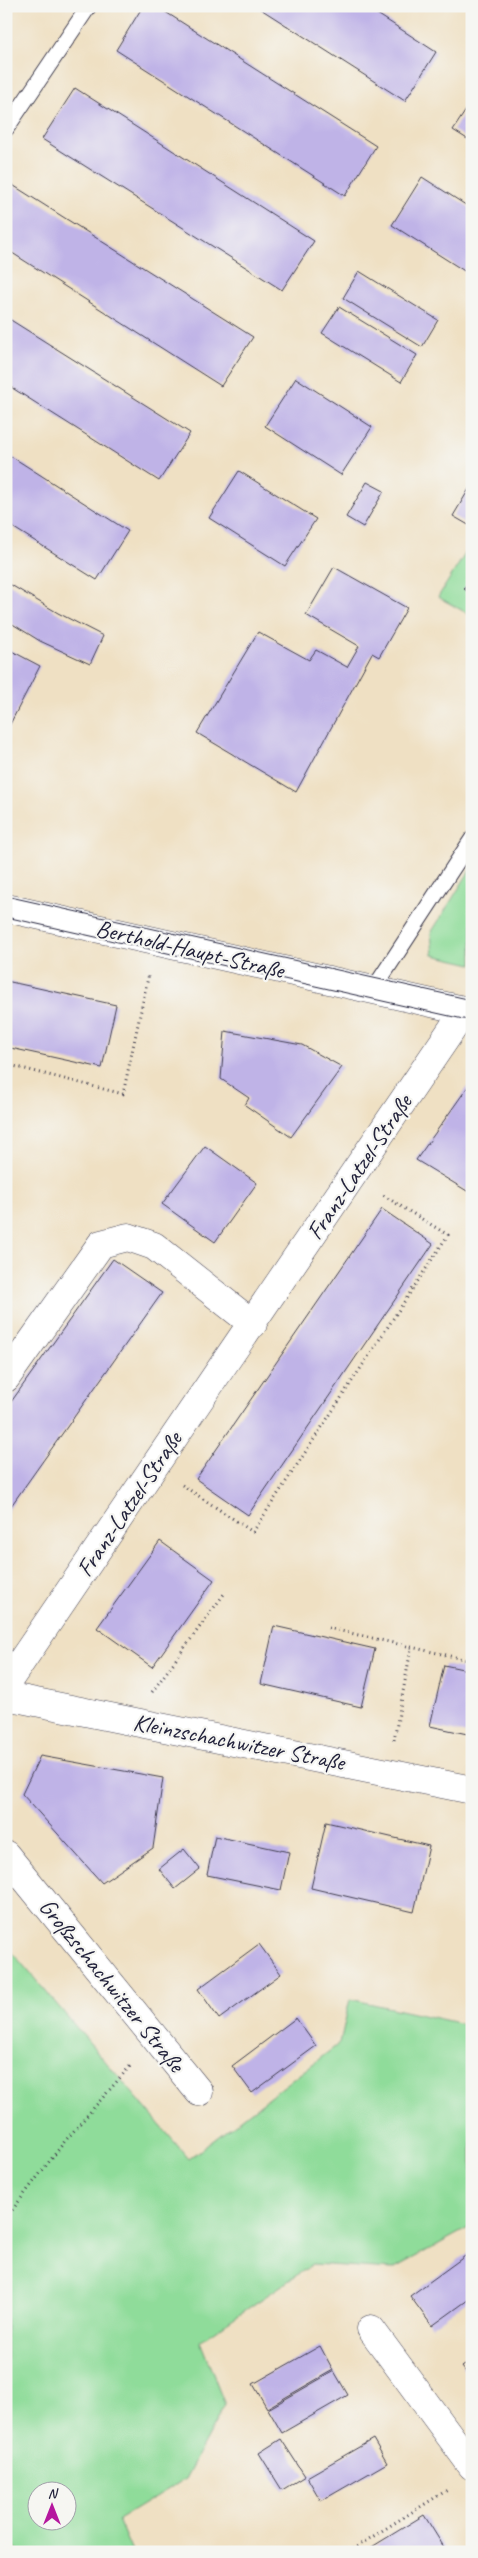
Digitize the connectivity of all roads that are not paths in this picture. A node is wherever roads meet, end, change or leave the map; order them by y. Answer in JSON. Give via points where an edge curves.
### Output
{"nodes":[{"id":1,"x":89,"y":6,"type":"edge"},
{"id":2,"x":6,"y":128,"type":"edge"},
{"id":3,"x":472,"y":839,"type":"edge"},
{"id":4,"x":6,"y":908,"type":"edge"},
{"id":5,"x":373,"y":990,"type":"junction"},
{"id":6,"x":468,"y":1011,"type":"edge"},
{"id":7,"x":252,"y":1324,"type":"junction"},
{"id":8,"x":6,"y":1378,"type":"edge"},
{"id":9,"x":6,"y":1684,"type":"edge"},
{"id":10,"x":6,"y":1696,"type":"edge"},
{"id":11,"x":472,"y":1790,"type":"edge"},
{"id":12,"x":6,"y":1855,"type":"edge"},
{"id":13,"x":199,"y":2092,"type":"dead end"},
{"id":14,"x":371,"y":2329,"type":"dead end"},
{"id":15,"x":464,"y":2475,"type":"edge"}],
"edges":[{"from":1,"to":2,"type":"lane"},
{"from":3,"to":5,"type":"lane"},
{"from":4,"to":5,"type":"street","name":"Berthold-Haupt-Straße"},
{"from":5,"to":6,"type":"street","name":"Berthold-Haupt-Straße"},
{"from":6,"to":7,"type":"street","name":"Franz-Latzel-Straße"},
{"from":7,"to":8,"type":"street","via":[[154,1246],[128,1237],[101,1244]]},
{"from":7,"to":9,"type":"street","name":"Franz-Latzel-Straße"},
{"from":10,"to":11,"type":"street","name":"Kleinzschachwitzer Straße"},
{"from":12,"to":13,"type":"street","name":"Großzschachwitzer Straße"},
{"from":14,"to":15,"type":"street"}]}
